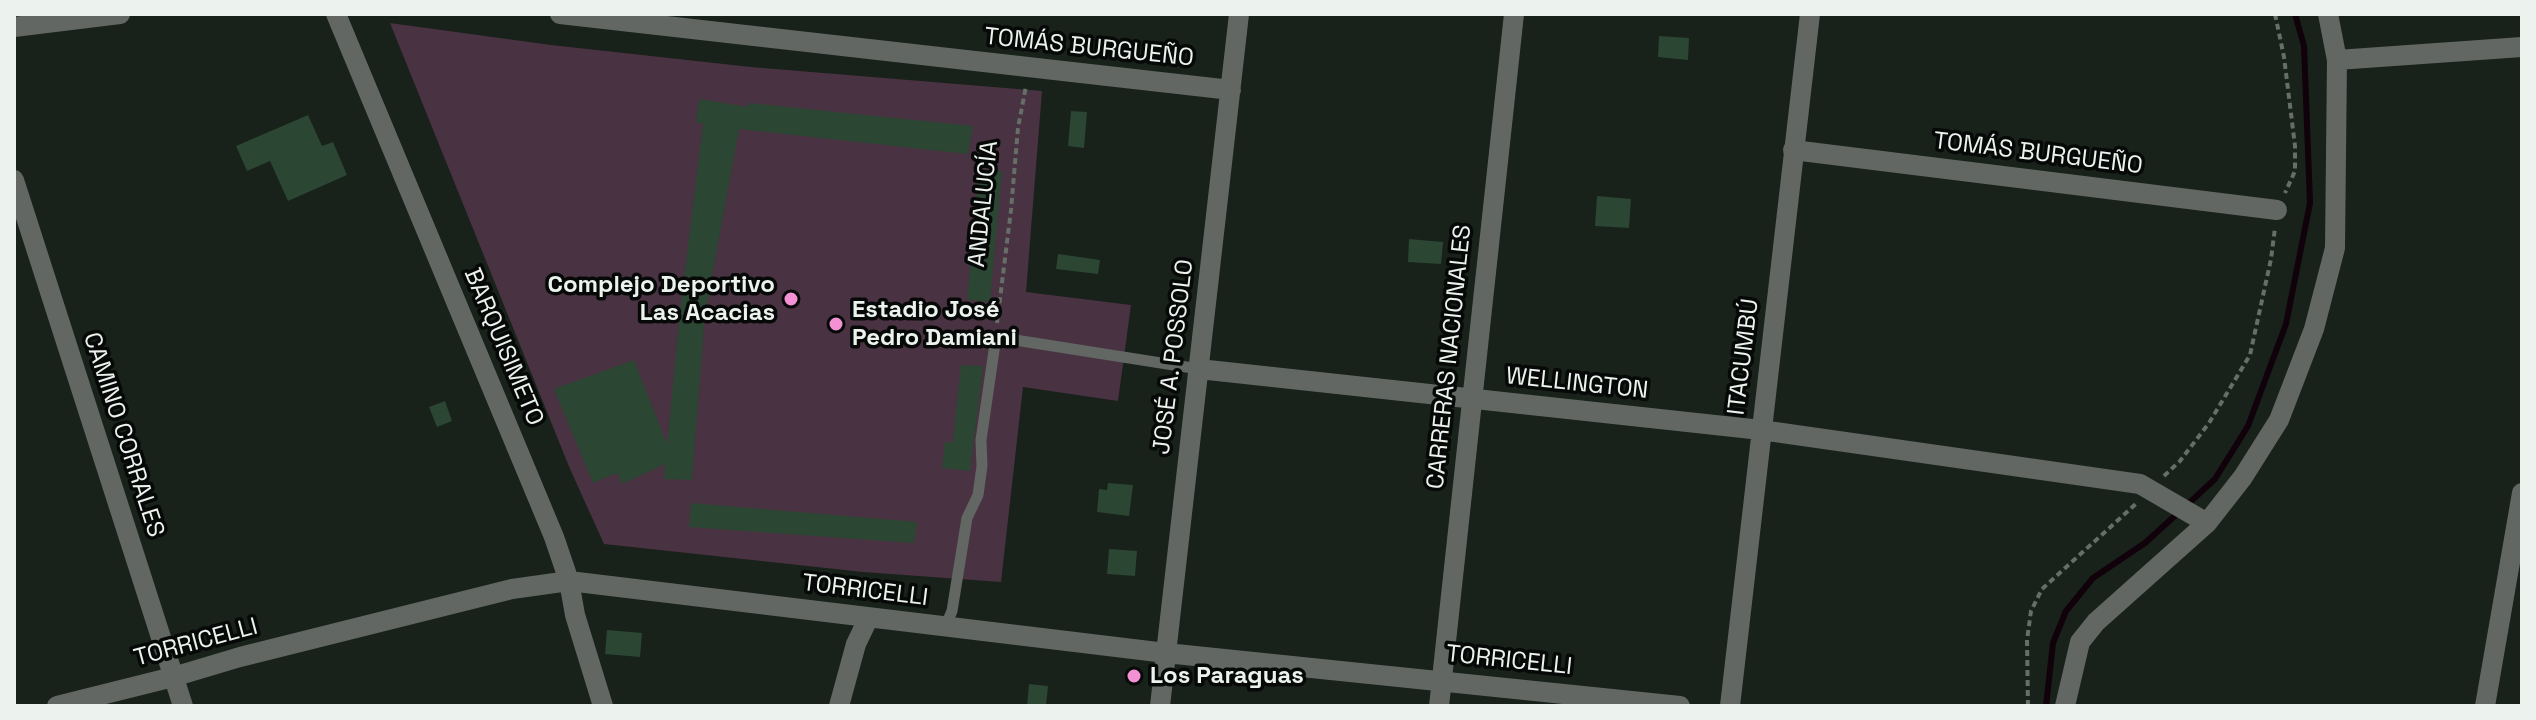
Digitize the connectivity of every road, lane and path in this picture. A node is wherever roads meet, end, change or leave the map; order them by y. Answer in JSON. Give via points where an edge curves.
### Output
{"nodes":[{"id":1,"x":120,"y":14,"type":"edge"},
{"id":2,"x":336,"y":14,"type":"edge"},
{"id":3,"x":560,"y":14,"type":"edge"},
{"id":4,"x":1239,"y":14,"type":"edge"},
{"id":5,"x":1514,"y":14,"type":"edge"},
{"id":6,"x":1810,"y":14,"type":"edge"},
{"id":7,"x":2275,"y":14,"type":"edge"},
{"id":8,"x":2328,"y":14,"type":"edge"},
{"id":9,"x":14,"y":27,"type":"edge"},
{"id":10,"x":2522,"y":47,"type":"edge"},
{"id":11,"x":2337,"y":60,"type":"junction"},
{"id":12,"x":1029,"y":68,"type":"junction"},
{"id":13,"x":1231,"y":90,"type":"junction"},
{"id":14,"x":1793,"y":150,"type":"junction"},
{"id":15,"x":14,"y":180,"type":"edge"},
{"id":16,"x":2277,"y":210,"type":"junction"},
{"id":17,"x":996,"y":337,"type":"junction"},
{"id":18,"x":1199,"y":369,"type":"junction"},
{"id":19,"x":1472,"y":398,"type":"junction"},
{"id":20,"x":1761,"y":430,"type":"junction"},
{"id":21,"x":2152,"y":491,"type":"junction"},
{"id":22,"x":2522,"y":493,"type":"edge"},
{"id":23,"x":2200,"y":520,"type":"junction"},
{"id":24,"x":569,"y":581,"type":"junction"},
{"id":25,"x":868,"y":619,"type":"junction"},
{"id":26,"x":945,"y":627,"type":"junction"},
{"id":27,"x":1166,"y":653,"type":"junction"},
{"id":28,"x":173,"y":677,"type":"junction"},
{"id":29,"x":1442,"y":680,"type":"junction"},
{"id":30,"x":57,"y":706,"type":"edge"},
{"id":31,"x":183,"y":706,"type":"edge"},
{"id":32,"x":603,"y":706,"type":"edge"},
{"id":33,"x":839,"y":706,"type":"edge"},
{"id":34,"x":1160,"y":706,"type":"edge"},
{"id":35,"x":1439,"y":706,"type":"edge"},
{"id":36,"x":1680,"y":706,"type":"edge"},
{"id":37,"x":1730,"y":706,"type":"edge"},
{"id":38,"x":2028,"y":706,"type":"edge"},
{"id":39,"x":2065,"y":706,"type":"edge"},
{"id":40,"x":2485,"y":706,"type":"edge"}],
"edges":[{"from":1,"to":9,"type":"street"},
{"from":2,"to":24,"type":"street","name":"BARQUISIMETO"},
{"from":3,"to":12,"type":"street","name":"TOMÁS BURGUEÑO"},
{"from":4,"to":13,"type":"street","name":"JOSÉ A. POSSOLO"},
{"from":5,"to":19,"type":"street","name":"CARRERAS NACIONALES"},
{"from":6,"to":14,"type":"street","name":"ITACUMBÚ"},
{"from":7,"to":16,"type":"path","via":[[2295,146],[2295,171]]},
{"from":8,"to":11,"type":"street"},
{"from":10,"to":11,"type":"street"},
{"from":11,"to":23,"type":"street","via":[[2335,248],[2314,329],[2279,420],[2243,477]]},
{"from":12,"to":13,"type":"street","name":"TOMÁS BURGUEÑO"},
{"from":12,"to":17,"type":"path","name":"ANDALUCÍA"},
{"from":13,"to":18,"type":"street","name":"JOSÉ A. POSSOLO"},
{"from":14,"to":16,"type":"street","name":"TOMÁS BURGUEÑO"},
{"from":14,"to":20,"type":"street","name":"ITACUMBÚ"},
{"from":15,"to":28,"type":"street","name":"CAMINO CORRALES"},
{"from":16,"to":21,"type":"path","via":[[2250,355],[2209,423]]},
{"from":17,"to":18,"type":"lane","name":"WELLINGTON"},
{"from":17,"to":26,"type":"lane","via":[[978,495],[967,518]]},
{"from":18,"to":19,"type":"street","name":"WELLINGTON"},
{"from":18,"to":27,"type":"street","name":"JOSÉ A. POSSOLO"},
{"from":19,"to":20,"type":"street","name":"WELLINGTON"},
{"from":19,"to":29,"type":"street","name":"CARRERAS NACIONALES"},
{"from":20,"to":21,"type":"street","name":"WELLINGTON","via":[[2140,484]]},
{"from":20,"to":37,"type":"street","name":"ITACUMBÚ"},
{"from":21,"to":23,"type":"street","name":"WELLINGTON"},
{"from":21,"to":38,"type":"path","via":[[2042,589],[2031,611],[2027,640]]},
{"from":22,"to":40,"type":"street"},
{"from":23,"to":39,"type":"street","via":[[2080,642]]},
{"from":24,"to":25,"type":"street","name":"TORRICELLI"},
{"from":24,"to":28,"type":"street","name":"TORRICELLI","via":[[512,589]]},
{"from":24,"to":32,"type":"street","name":"BARQUISIMETO"},
{"from":25,"to":26,"type":"street","name":"TORRICELLI"},
{"from":25,"to":33,"type":"street"},
{"from":26,"to":27,"type":"street","name":"TORRICELLI"},
{"from":27,"to":29,"type":"street","name":"TORRICELLI"},
{"from":27,"to":34,"type":"street","name":"JOSÉ A. POSSOLO"},
{"from":28,"to":30,"type":"street","name":"TORRICELLI"},
{"from":28,"to":31,"type":"street","name":"CAMINO CORRALES"},
{"from":29,"to":35,"type":"street","name":"CARRERAS NACIONALES"},
{"from":29,"to":36,"type":"street","name":"TORRICELLI"}]}
